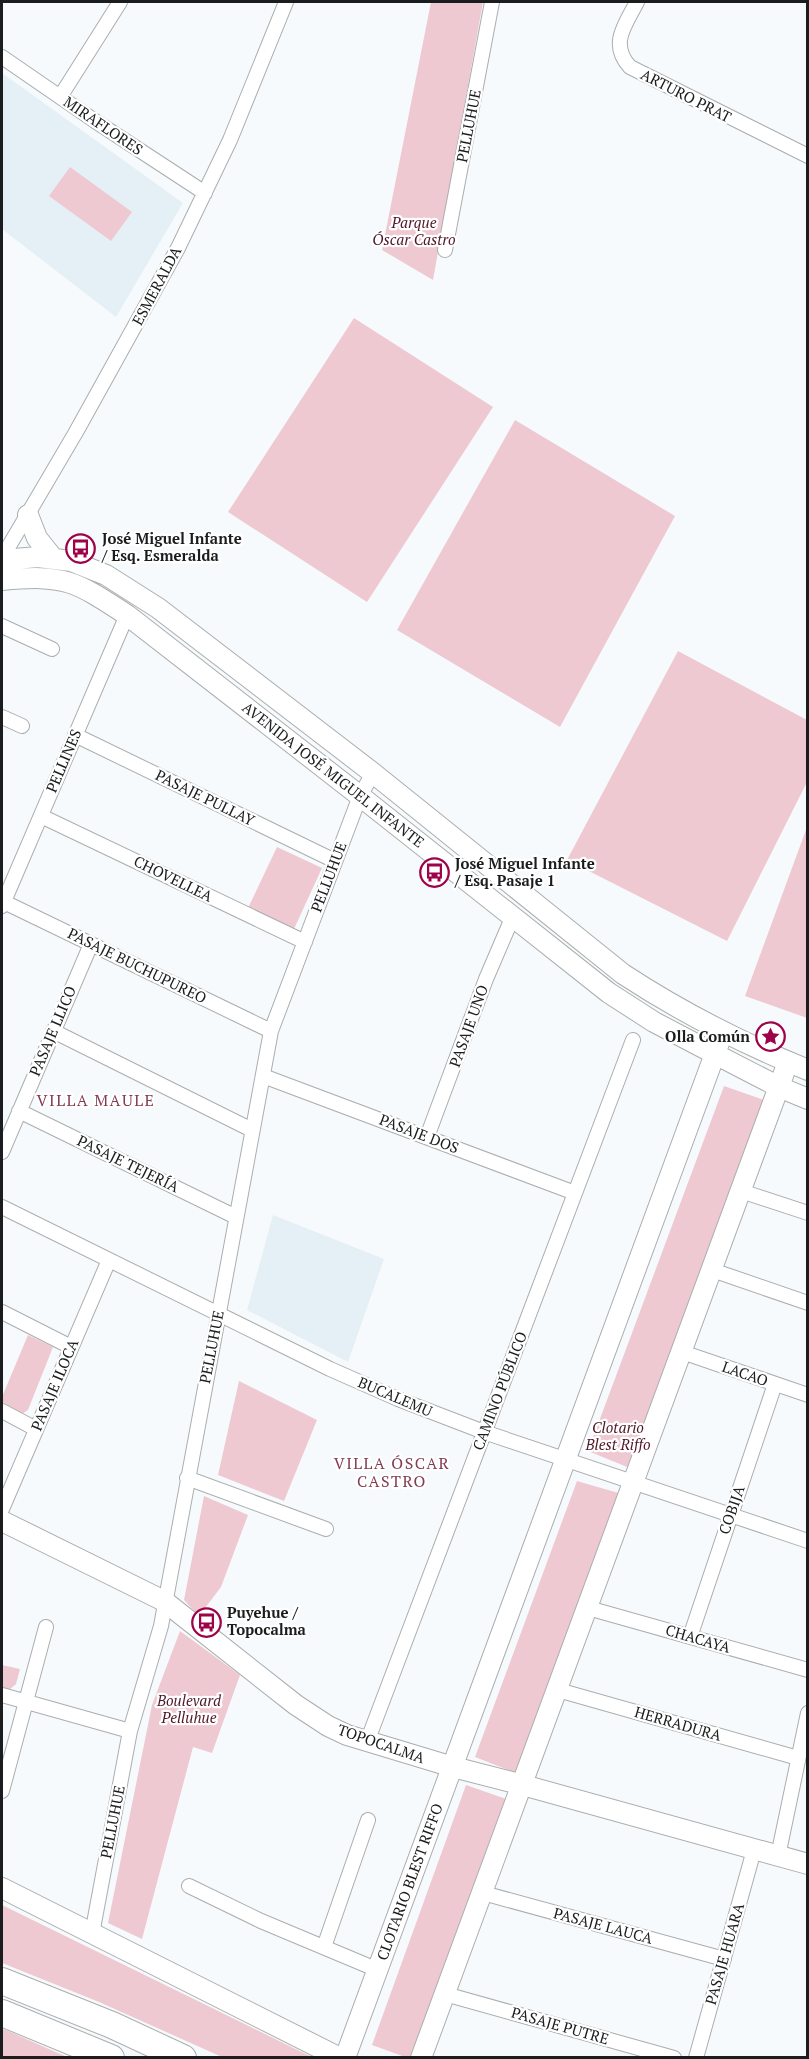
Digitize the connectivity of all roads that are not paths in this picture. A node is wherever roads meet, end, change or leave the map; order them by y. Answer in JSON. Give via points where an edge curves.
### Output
{"nodes":[{"id":1,"x":120,"y":2,"type":"edge"},
{"id":2,"x":286,"y":2,"type":"edge"},
{"id":3,"x":492,"y":2,"type":"edge"},
{"id":4,"x":637,"y":2,"type":"edge"},
{"id":5,"x":2,"y":57,"type":"edge"},
{"id":6,"x":60,"y":97,"type":"junction"},
{"id":7,"x":807,"y":156,"type":"edge"},
{"id":8,"x":205,"y":193,"type":"junction"},
{"id":9,"x":445,"y":250,"type":"dead end"},
{"id":10,"x":28,"y":515,"type":"junction"},
{"id":11,"x":53,"y":558,"type":"junction"},
{"id":12,"x":2,"y":559,"type":"edge"},
{"id":13,"x":2,"y":580,"type":"edge"},
{"id":14,"x":127,"y":615,"type":"junction"},
{"id":15,"x":2,"y":626,"type":"edge"},
{"id":16,"x":52,"y":649,"type":"dead end"},
{"id":17,"x":2,"y":717,"type":"edge"},
{"id":18,"x":22,"y":726,"type":"dead end"},
{"id":19,"x":75,"y":735,"type":"junction"},
{"id":20,"x":374,"y":772,"type":"junction"},
{"id":21,"x":360,"y":796,"type":"junction"},
{"id":22,"x":40,"y":816,"type":"junction"},
{"id":23,"x":335,"y":861,"type":"junction"},
{"id":24,"x":2,"y":903,"type":"edge"},
{"id":25,"x":513,"y":916,"type":"junction"},
{"id":26,"x":305,"y":942,"type":"junction"},
{"id":27,"x":91,"y":944,"type":"junction"},
{"id":28,"x":53,"y":1031,"type":"junction"},
{"id":29,"x":271,"y":1031,"type":"junction"},
{"id":30,"x":723,"y":1032,"type":"junction"},
{"id":31,"x":633,"y":1040,"type":"dead end"},
{"id":32,"x":715,"y":1054,"type":"junction"},
{"id":33,"x":788,"y":1062,"type":"junction"},
{"id":34,"x":807,"y":1070,"type":"edge"},
{"id":35,"x":263,"y":1076,"type":"junction"},
{"id":36,"x":779,"y":1087,"type":"junction"},
{"id":37,"x":807,"y":1099,"type":"edge"},
{"id":38,"x":19,"y":1111,"type":"junction"},
{"id":39,"x":252,"y":1130,"type":"junction"},
{"id":40,"x":427,"y":1137,"type":"junction"},
{"id":41,"x":2,"y":1152,"type":"edge"},
{"id":42,"x":741,"y":1191,"type":"junction"},
{"id":43,"x":575,"y":1193,"type":"junction"},
{"id":44,"x":2,"y":1207,"type":"edge"},
{"id":45,"x":807,"y":1214,"type":"edge"},
{"id":46,"x":236,"y":1217,"type":"junction"},
{"id":47,"x":109,"y":1260,"type":"junction"},
{"id":48,"x":712,"y":1270,"type":"junction"},
{"id":49,"x":807,"y":1303,"type":"edge"},
{"id":50,"x":2,"y":1312,"type":"edge"},
{"id":51,"x":218,"y":1314,"type":"junction"},
{"id":52,"x":71,"y":1347,"type":"junction"},
{"id":53,"x":682,"y":1352,"type":"junction"},
{"id":54,"x":775,"y":1384,"type":"junction"},
{"id":55,"x":807,"y":1395,"type":"edge"},
{"id":56,"x":2,"y":1411,"type":"edge"},
{"id":57,"x":36,"y":1429,"type":"junction"},
{"id":58,"x":484,"y":1432,"type":"junction"},
{"id":59,"x":566,"y":1459,"type":"junction"},
{"id":60,"x":187,"y":1478,"type":"junction"},
{"id":61,"x":634,"y":1483,"type":"junction"},
{"id":62,"x":2,"y":1509,"type":"edge"},
{"id":63,"x":731,"y":1516,"type":"junction"},
{"id":64,"x":2,"y":1521,"type":"edge"},
{"id":65,"x":326,"y":1529,"type":"dead end"},
{"id":66,"x":807,"y":1541,"type":"edge"},
{"id":67,"x":164,"y":1601,"type":"junction"},
{"id":68,"x":588,"y":1608,"type":"junction"},
{"id":69,"x":46,"y":1627,"type":"dead end"},
{"id":70,"x":690,"y":1637,"type":"junction"},
{"id":71,"x":807,"y":1670,"type":"edge"},
{"id":72,"x":558,"y":1690,"type":"junction"},
{"id":73,"x":2,"y":1695,"type":"edge"},
{"id":74,"x":26,"y":1702,"type":"junction"},
{"id":75,"x":807,"y":1713,"type":"edge"},
{"id":76,"x":130,"y":1731,"type":"junction"},
{"id":77,"x":367,"y":1742,"type":"junction"},
{"id":78,"x":798,"y":1758,"type":"junction"},
{"id":79,"x":453,"y":1767,"type":"junction"},
{"id":80,"x":524,"y":1785,"type":"junction"},
{"id":81,"x":2,"y":1791,"type":"edge"},
{"id":82,"x":368,"y":1820,"type":"dead end"},
{"id":83,"x":754,"y":1850,"type":"junction"},
{"id":84,"x":778,"y":1856,"type":"junction"},
{"id":85,"x":807,"y":1864,"type":"edge"},
{"id":86,"x":189,"y":1886,"type":"dead end"},
{"id":87,"x":2,"y":1888,"type":"edge"},
{"id":88,"x":483,"y":1893,"type":"junction"},
{"id":89,"x":92,"y":1934,"type":"junction"},
{"id":90,"x":324,"y":1947,"type":"junction"},
{"id":91,"x":724,"y":1959,"type":"junction"},
{"id":92,"x":378,"y":1970,"type":"junction"},
{"id":93,"x":2,"y":1981,"type":"edge"},
{"id":94,"x":445,"y":1994,"type":"junction"},
{"id":95,"x":2,"y":2013,"type":"edge"},
{"id":96,"x":111,"y":2058,"type":"edge"},
{"id":97,"x":183,"y":2058,"type":"edge"},
{"id":98,"x":340,"y":2058,"type":"edge"},
{"id":99,"x":345,"y":2058,"type":"edge"},
{"id":100,"x":422,"y":2058,"type":"edge"},
{"id":101,"x":674,"y":2058,"type":"edge"},
{"id":102,"x":696,"y":2058,"type":"edge"}],
"edges":[{"from":1,"to":6,"type":"street"},
{"from":2,"to":8,"type":"street","name":"ESMERALDA"},
{"from":3,"to":9,"type":"street","name":"PELLUHUE"},
{"from":4,"to":7,"type":"street","name":"ARTURO PRAT","via":[[621,31],[619,46],[630,67]]},
{"from":5,"to":6,"type":"street","name":"MIRAFLORES"},
{"from":6,"to":8,"type":"street","name":"MIRAFLORES"},
{"from":8,"to":10,"type":"street","name":"ESMERALDA","via":[[129,339]]},
{"from":10,"to":11,"type":"street","via":[[37,538]]},
{"from":10,"to":12,"type":"street","name":"ESMERALDA"},
{"from":11,"to":12,"type":"street","name":"AVENIDA JOSÉ MIGUEL INFANTE"},
{"from":11,"to":20,"type":"street","name":"AVENIDA JOSÉ MIGUEL INFANTE","via":[[106,575],[158,608]]},
{"from":13,"to":14,"type":"street","name":"AVENIDA JOSÉ MIGUEL INFANTE","via":[[42,576],[69,581]]},
{"from":14,"to":19,"type":"street","name":"PELLINES"},
{"from":14,"to":21,"type":"street","name":"AVENIDA JOSÉ MIGUEL INFANTE"},
{"from":15,"to":16,"type":"street"},
{"from":17,"to":18,"type":"street"},
{"from":19,"to":22,"type":"street","name":"PELLINES"},
{"from":19,"to":23,"type":"street","name":"PASAJE PULLAY"},
{"from":20,"to":21,"type":"street","name":"PELLUHUE"},
{"from":20,"to":30,"type":"street","name":"AVENIDA JOSÉ MIGUEL INFANTE","via":[[623,974]]},
{"from":21,"to":23,"type":"street","name":"PELLUHUE"},
{"from":21,"to":25,"type":"street","name":"AVENIDA JOSÉ MIGUEL INFANTE"},
{"from":22,"to":24,"type":"street","name":"PELLINES"},
{"from":22,"to":26,"type":"street","name":"CHOVELLEA"},
{"from":23,"to":26,"type":"street","name":"PELLUHUE"},
{"from":24,"to":27,"type":"street","name":"PASAJE BUCHUPUREO"},
{"from":25,"to":32,"type":"street","name":"AVENIDA JOSÉ MIGUEL INFANTE","via":[[609,993]]},
{"from":25,"to":40,"type":"street","name":"PASAJE UNO"},
{"from":26,"to":29,"type":"street","name":"PELLUHUE"},
{"from":27,"to":28,"type":"street","name":"PASAJE LLICO"},
{"from":27,"to":29,"type":"street","name":"PASAJE BUCHUPUREO"},
{"from":28,"to":38,"type":"street","name":"PASAJE LLICO"},
{"from":28,"to":39,"type":"street"},
{"from":29,"to":35,"type":"street","name":"PELLUHUE"},
{"from":30,"to":32,"type":"street","name":"CLOTARIO BLEST RIFFO"},
{"from":30,"to":33,"type":"street","name":"AVENIDA JOSÉ MIGUEL INFANTE"},
{"from":31,"to":43,"type":"street","name":"CAMINO PÚBLICO"},
{"from":32,"to":36,"type":"street","name":"AVENIDA JOSÉ MIGUEL INFANTE"},
{"from":32,"to":59,"type":"street","name":"CLOTARIO BLEST RIFFO"},
{"from":33,"to":34,"type":"street","name":"AVENIDA JOSÉ MIGUEL INFANTE"},
{"from":33,"to":36,"type":"street"},
{"from":35,"to":39,"type":"street","name":"PELLUHUE"},
{"from":35,"to":40,"type":"street","name":"PASAJE DOS"},
{"from":36,"to":37,"type":"street","name":"AVENIDA JOSÉ MIGUEL INFANTE"},
{"from":36,"to":42,"type":"street"},
{"from":38,"to":41,"type":"street","name":"PASAJE LLICO"},
{"from":38,"to":46,"type":"street","name":"PASAJE TEJERÍA"},
{"from":39,"to":46,"type":"street","name":"PELLUHUE"},
{"from":40,"to":43,"type":"street","name":"PASAJE DOS"},
{"from":42,"to":45,"type":"street"},
{"from":42,"to":48,"type":"street"},
{"from":43,"to":58,"type":"street","name":"CAMINO PÚBLICO"},
{"from":44,"to":47,"type":"street","name":"BUCALEMU"},
{"from":46,"to":51,"type":"street","name":"PELLUHUE"},
{"from":47,"to":51,"type":"street","name":"BUCALEMU"},
{"from":47,"to":52,"type":"street","name":"PASAJE ILOCA"},
{"from":48,"to":49,"type":"street"},
{"from":48,"to":53,"type":"street"},
{"from":50,"to":52,"type":"street"},
{"from":51,"to":58,"type":"street","name":"BUCALEMU","via":[[367,1385]]},
{"from":51,"to":60,"type":"street","name":"PELLUHUE"},
{"from":52,"to":57,"type":"street","name":"PASAJE ILOCA"},
{"from":53,"to":54,"type":"street","name":"LACAO"},
{"from":53,"to":61,"type":"street"},
{"from":54,"to":55,"type":"street","name":"LACAO"},
{"from":54,"to":63,"type":"street","name":"COBIJA"},
{"from":56,"to":57,"type":"street"},
{"from":57,"to":62,"type":"street","name":"PASAJE ILOCA"},
{"from":58,"to":59,"type":"street","name":"BUCALEMU"},
{"from":58,"to":77,"type":"street","name":"CAMINO PÚBLICO"},
{"from":59,"to":61,"type":"street","name":"BUCALEMU"},
{"from":59,"to":79,"type":"street","name":"CLOTARIO BLEST RIFFO"},
{"from":60,"to":65,"type":"street"},
{"from":60,"to":67,"type":"street","name":"PELLUHUE"},
{"from":61,"to":63,"type":"street","name":"BUCALEMU"},
{"from":61,"to":68,"type":"street"},
{"from":63,"to":66,"type":"street","name":"BUCALEMU"},
{"from":63,"to":70,"type":"street","name":"COBIJA"},
{"from":64,"to":67,"type":"street","name":"TOPOCALMA"},
{"from":67,"to":76,"type":"street","name":"PELLUHUE","via":[[155,1650]]},
{"from":67,"to":77,"type":"street","name":"TOPOCALMA","via":[[312,1716]]},
{"from":68,"to":70,"type":"street","name":"CHACAYA"},
{"from":68,"to":72,"type":"street"},
{"from":69,"to":74,"type":"street"},
{"from":70,"to":71,"type":"street","name":"CHACAYA"},
{"from":72,"to":78,"type":"street","name":"HERRADURA"},
{"from":72,"to":80,"type":"street"},
{"from":73,"to":74,"type":"street"},
{"from":74,"to":76,"type":"street"},
{"from":74,"to":81,"type":"street"},
{"from":75,"to":78,"type":"street"},
{"from":76,"to":89,"type":"street","name":"PELLUHUE"},
{"from":77,"to":79,"type":"street","name":"TOPOCALMA"},
{"from":78,"to":84,"type":"street"},
{"from":79,"to":80,"type":"street","name":"TOPOCALMA"},
{"from":79,"to":92,"type":"street","name":"CLOTARIO BLEST RIFFO"},
{"from":80,"to":83,"type":"street","name":"TOPOCALMA"},
{"from":80,"to":88,"type":"street"},
{"from":82,"to":90,"type":"street"},
{"from":83,"to":84,"type":"street","name":"TOPOCALMA"},
{"from":83,"to":91,"type":"street","name":"PASAJE HUARA"},
{"from":84,"to":85,"type":"street","name":"TOPOCALMA"},
{"from":86,"to":90,"type":"street"},
{"from":87,"to":89,"type":"street"},
{"from":88,"to":91,"type":"street","name":"PASAJE LAUCA"},
{"from":88,"to":94,"type":"street"},
{"from":89,"to":98,"type":"street"},
{"from":90,"to":92,"type":"street"},
{"from":91,"to":102,"type":"street","name":"PASAJE HUARA"},
{"from":92,"to":99,"type":"street","name":"CLOTARIO BLEST RIFFO"},
{"from":93,"to":97,"type":"highway"},
{"from":94,"to":100,"type":"street"},
{"from":94,"to":101,"type":"street","name":"PASAJE PUTRE"},
{"from":95,"to":96,"type":"highway"}]}
